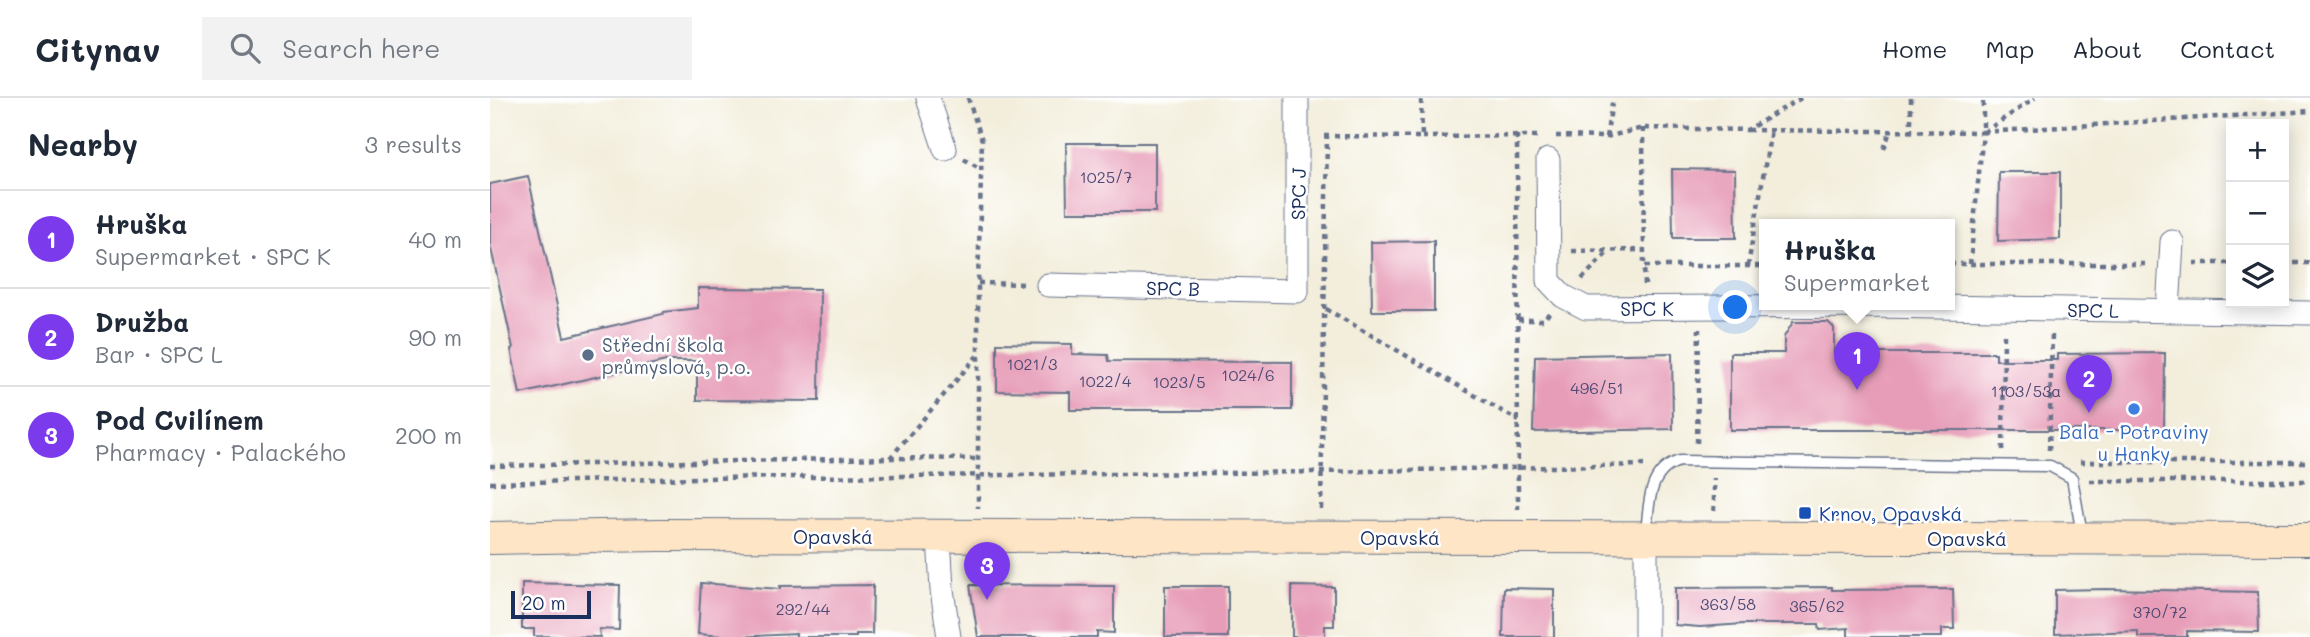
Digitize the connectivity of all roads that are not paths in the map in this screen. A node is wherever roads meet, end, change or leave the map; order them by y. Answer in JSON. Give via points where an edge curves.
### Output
{"nodes":[{"id":1,"x":928,"y":98,"type":"edge"},
{"id":2,"x":1297,"y":98,"type":"edge"},
{"id":3,"x":945,"y":149,"type":"dead end"},
{"id":4,"x":1548,"y":160,"type":"dead end"},
{"id":5,"x":2171,"y":253,"type":"road end"},
{"id":6,"x":1048,"y":285,"type":"road end"},
{"id":7,"x":1297,"y":291,"type":"joint"},
{"id":8,"x":1759,"y":307,"type":"edge"},
{"id":9,"x":1955,"y":307,"type":"edge"},
{"id":10,"x":2168,"y":310,"type":"junction"},
{"id":11,"x":2310,"y":313,"type":"edge"},
{"id":12,"x":939,"y":536,"type":"junction"},
{"id":13,"x":1646,"y":537,"type":"junction"},
{"id":14,"x":490,"y":538,"type":"edge"},
{"id":15,"x":2083,"y":539,"type":"junction"},
{"id":16,"x":2310,"y":539,"type":"edge"},
{"id":17,"x":949,"y":637,"type":"edge"},
{"id":18,"x":1646,"y":637,"type":"edge"}],
"edges":[{"from":1,"to":3,"type":"street"},
{"from":2,"to":7,"type":"street","name":"SPC J"},
{"from":4,"to":8,"type":"street","name":"SPC K","via":[[1549,281],[1563,296],[1586,309]]},
{"from":5,"to":10,"type":"street"},
{"from":6,"to":7,"type":"street","name":"SPC B"},
{"from":9,"to":10,"type":"street","name":"SPC L"},
{"from":10,"to":11,"type":"street","name":"SPC L"},
{"from":12,"to":13,"type":"main road","name":"Opavská"},
{"from":12,"to":14,"type":"main road","name":"Opavská"},
{"from":12,"to":17,"type":"street"},
{"from":13,"to":15,"type":"main road","name":"Opavská"},
{"from":13,"to":15,"type":"lane","via":[[1654,481],[1669,464],[1680,461],[2050,466],[2072,478]]},
{"from":13,"to":18,"type":"street"},
{"from":15,"to":16,"type":"main road","name":"Opavská"}]}
